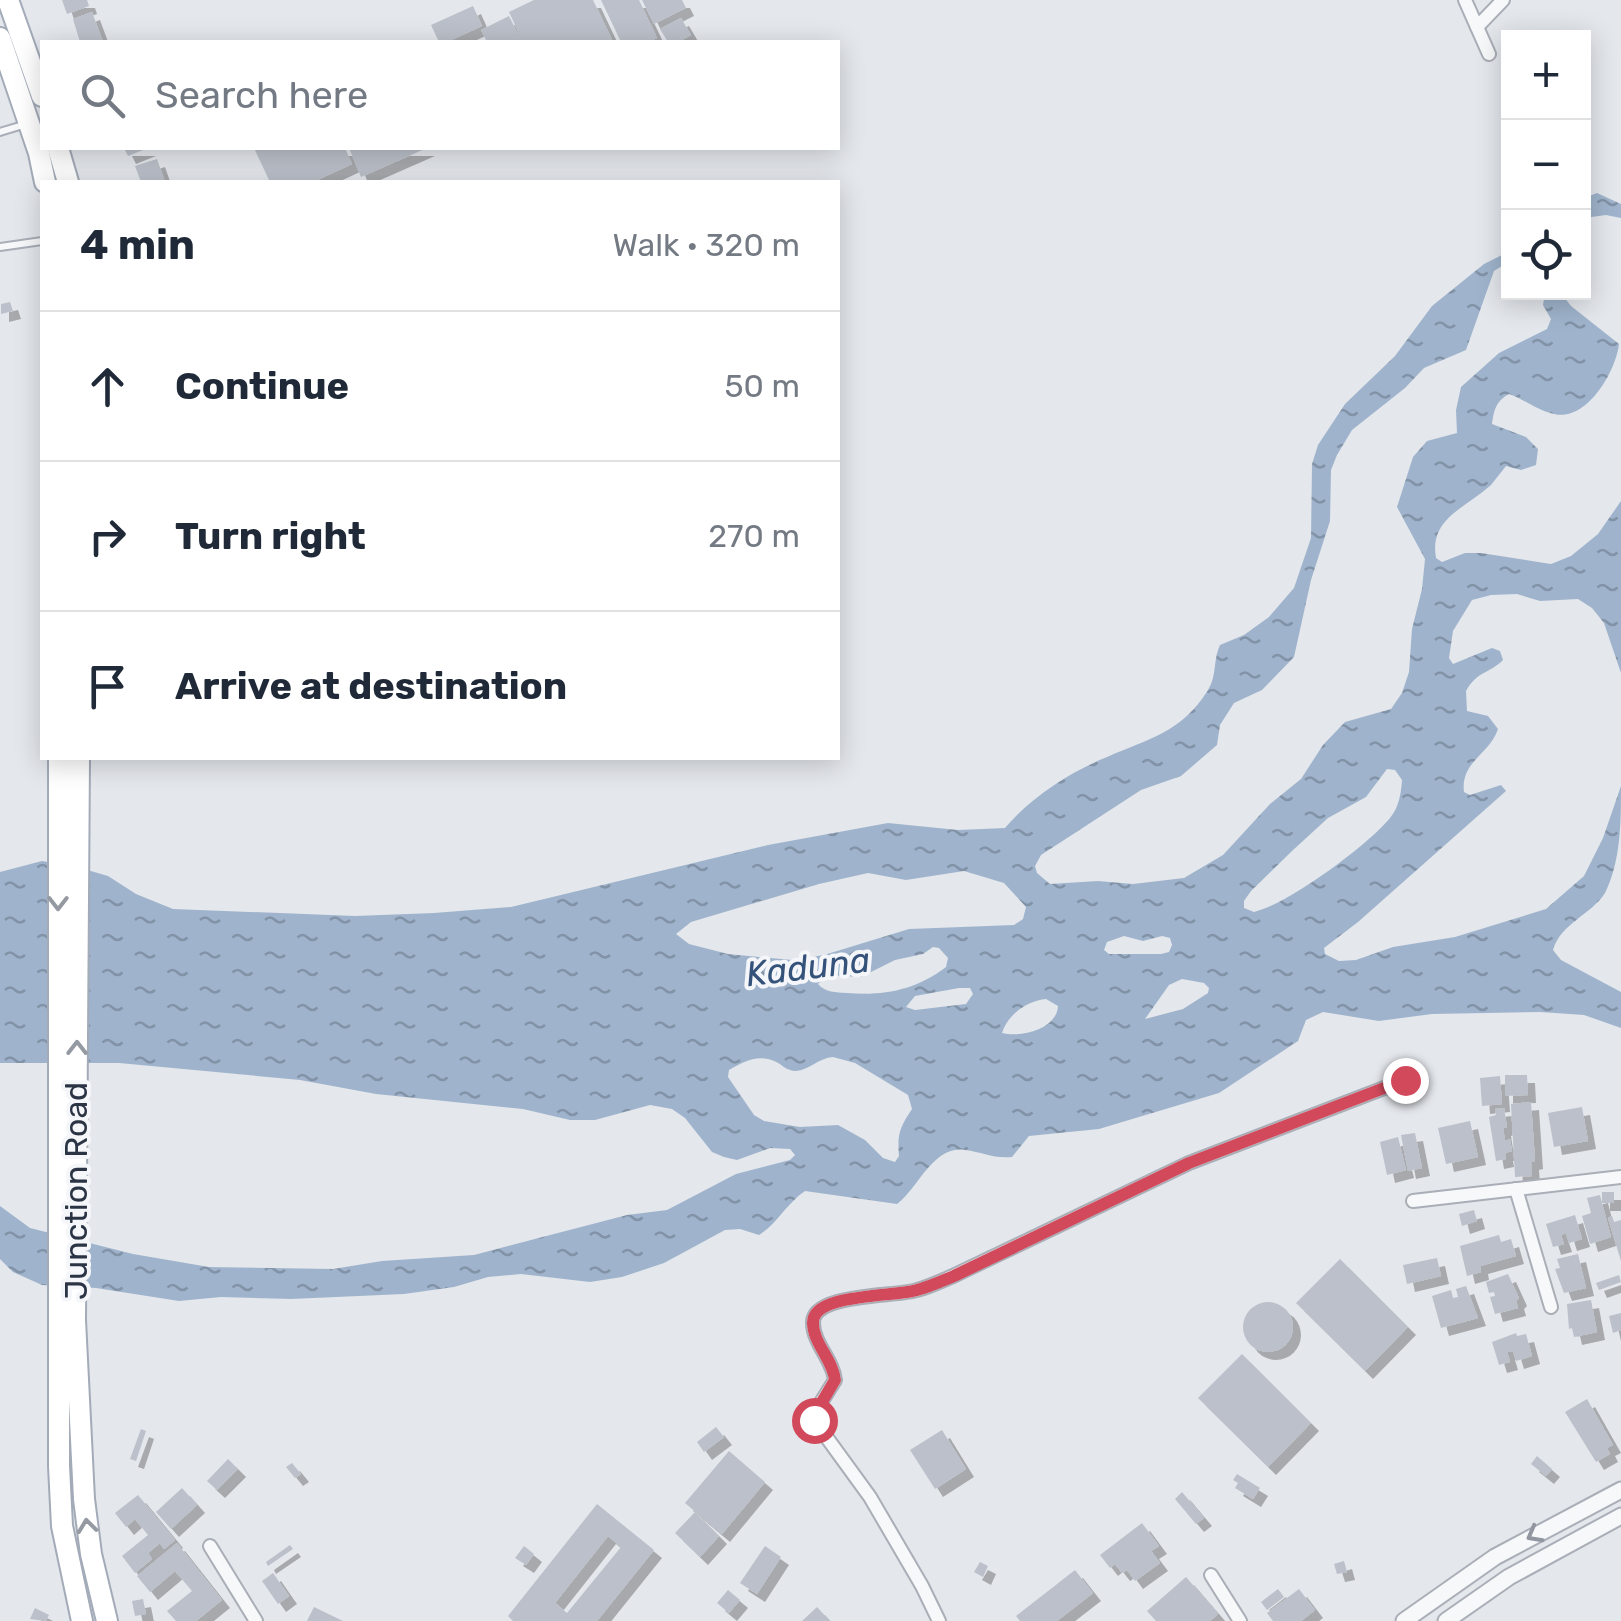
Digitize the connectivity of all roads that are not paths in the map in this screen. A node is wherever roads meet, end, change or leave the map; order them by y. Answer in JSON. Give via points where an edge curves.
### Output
{"nodes":[{"id":1,"x":8,"y":0,"type":"edge"},
{"id":2,"x":1465,"y":0,"type":"edge"},
{"id":3,"x":1503,"y":0,"type":"edge"},
{"id":4,"x":1477,"y":27,"type":"junction"},
{"id":5,"x":0,"y":38,"type":"edge"},
{"id":6,"x":1489,"y":54,"type":"dead end"},
{"id":7,"x":40,"y":90,"type":"edge"},
{"id":8,"x":30,"y":124,"type":"junction"},
{"id":9,"x":0,"y":132,"type":"edge"},
{"id":10,"x":59,"y":150,"type":"edge"},
{"id":11,"x":44,"y":180,"type":"edge"},
{"id":12,"x":67,"y":180,"type":"edge"},
{"id":13,"x":40,"y":241,"type":"edge"},
{"id":14,"x":0,"y":247,"type":"edge"},
{"id":15,"x":59,"y":760,"type":"edge"},
{"id":16,"x":79,"y":760,"type":"edge"},
{"id":17,"x":68,"y":803,"type":"junction"},
{"id":18,"x":1405,"y":1080,"type":"dead end"},
{"id":19,"x":1621,"y":1178,"type":"edge"},
{"id":20,"x":1516,"y":1189,"type":"junction"},
{"id":21,"x":1413,"y":1201,"type":"dead end"},
{"id":22,"x":1551,"y":1307,"type":"dead end"},
{"id":23,"x":66,"y":1322,"type":"junction"},
{"id":24,"x":1621,"y":1490,"type":"edge"},
{"id":25,"x":1621,"y":1516,"type":"edge"},
{"id":26,"x":210,"y":1546,"type":"dead end"},
{"id":27,"x":1211,"y":1574,"type":"dead end"},
{"id":28,"x":82,"y":1621,"type":"edge"},
{"id":29,"x":107,"y":1621,"type":"edge"},
{"id":30,"x":256,"y":1621,"type":"edge"},
{"id":31,"x":939,"y":1621,"type":"edge"},
{"id":32,"x":1240,"y":1621,"type":"edge"},
{"id":33,"x":1404,"y":1621,"type":"edge"},
{"id":34,"x":1446,"y":1621,"type":"edge"}],
"edges":[{"from":1,"to":7,"type":"main road"},
{"from":2,"to":4,"type":"street"},
{"from":3,"to":4,"type":"street"},
{"from":4,"to":6,"type":"street"},
{"from":5,"to":8,"type":"main road"},
{"from":8,"to":9,"type":"lane"},
{"from":8,"to":11,"type":"main road"},
{"from":10,"to":12,"type":"main road"},
{"from":13,"to":14,"type":"lane"},
{"from":15,"to":17,"type":"main road","name":"Junction Road"},
{"from":16,"to":17,"type":"main road","name":"Junction Road"},
{"from":17,"to":23,"type":"main road","name":"Junction Road"},
{"from":18,"to":31,"type":"street","via":[[1189,1163],[954,1276],[915,1291],[818,1309],[813,1328],[835,1380],[814,1420],[870,1496]]},
{"from":19,"to":20,"type":"street"},
{"from":20,"to":21,"type":"street"},
{"from":20,"to":22,"type":"street"},
{"from":23,"to":28,"type":"main road","name":"Junction Road","via":[[62,1526]]},
{"from":29,"to":23,"type":"main road","name":"Junction Road","one_way":true,"via":[[91,1554]]},
{"from":24,"to":33,"type":"street","one_way":true,"via":[[1495,1557]]},
{"from":25,"to":34,"type":"street","via":[[1509,1577]]},
{"from":26,"to":30,"type":"street"},
{"from":27,"to":32,"type":"street"}]}
